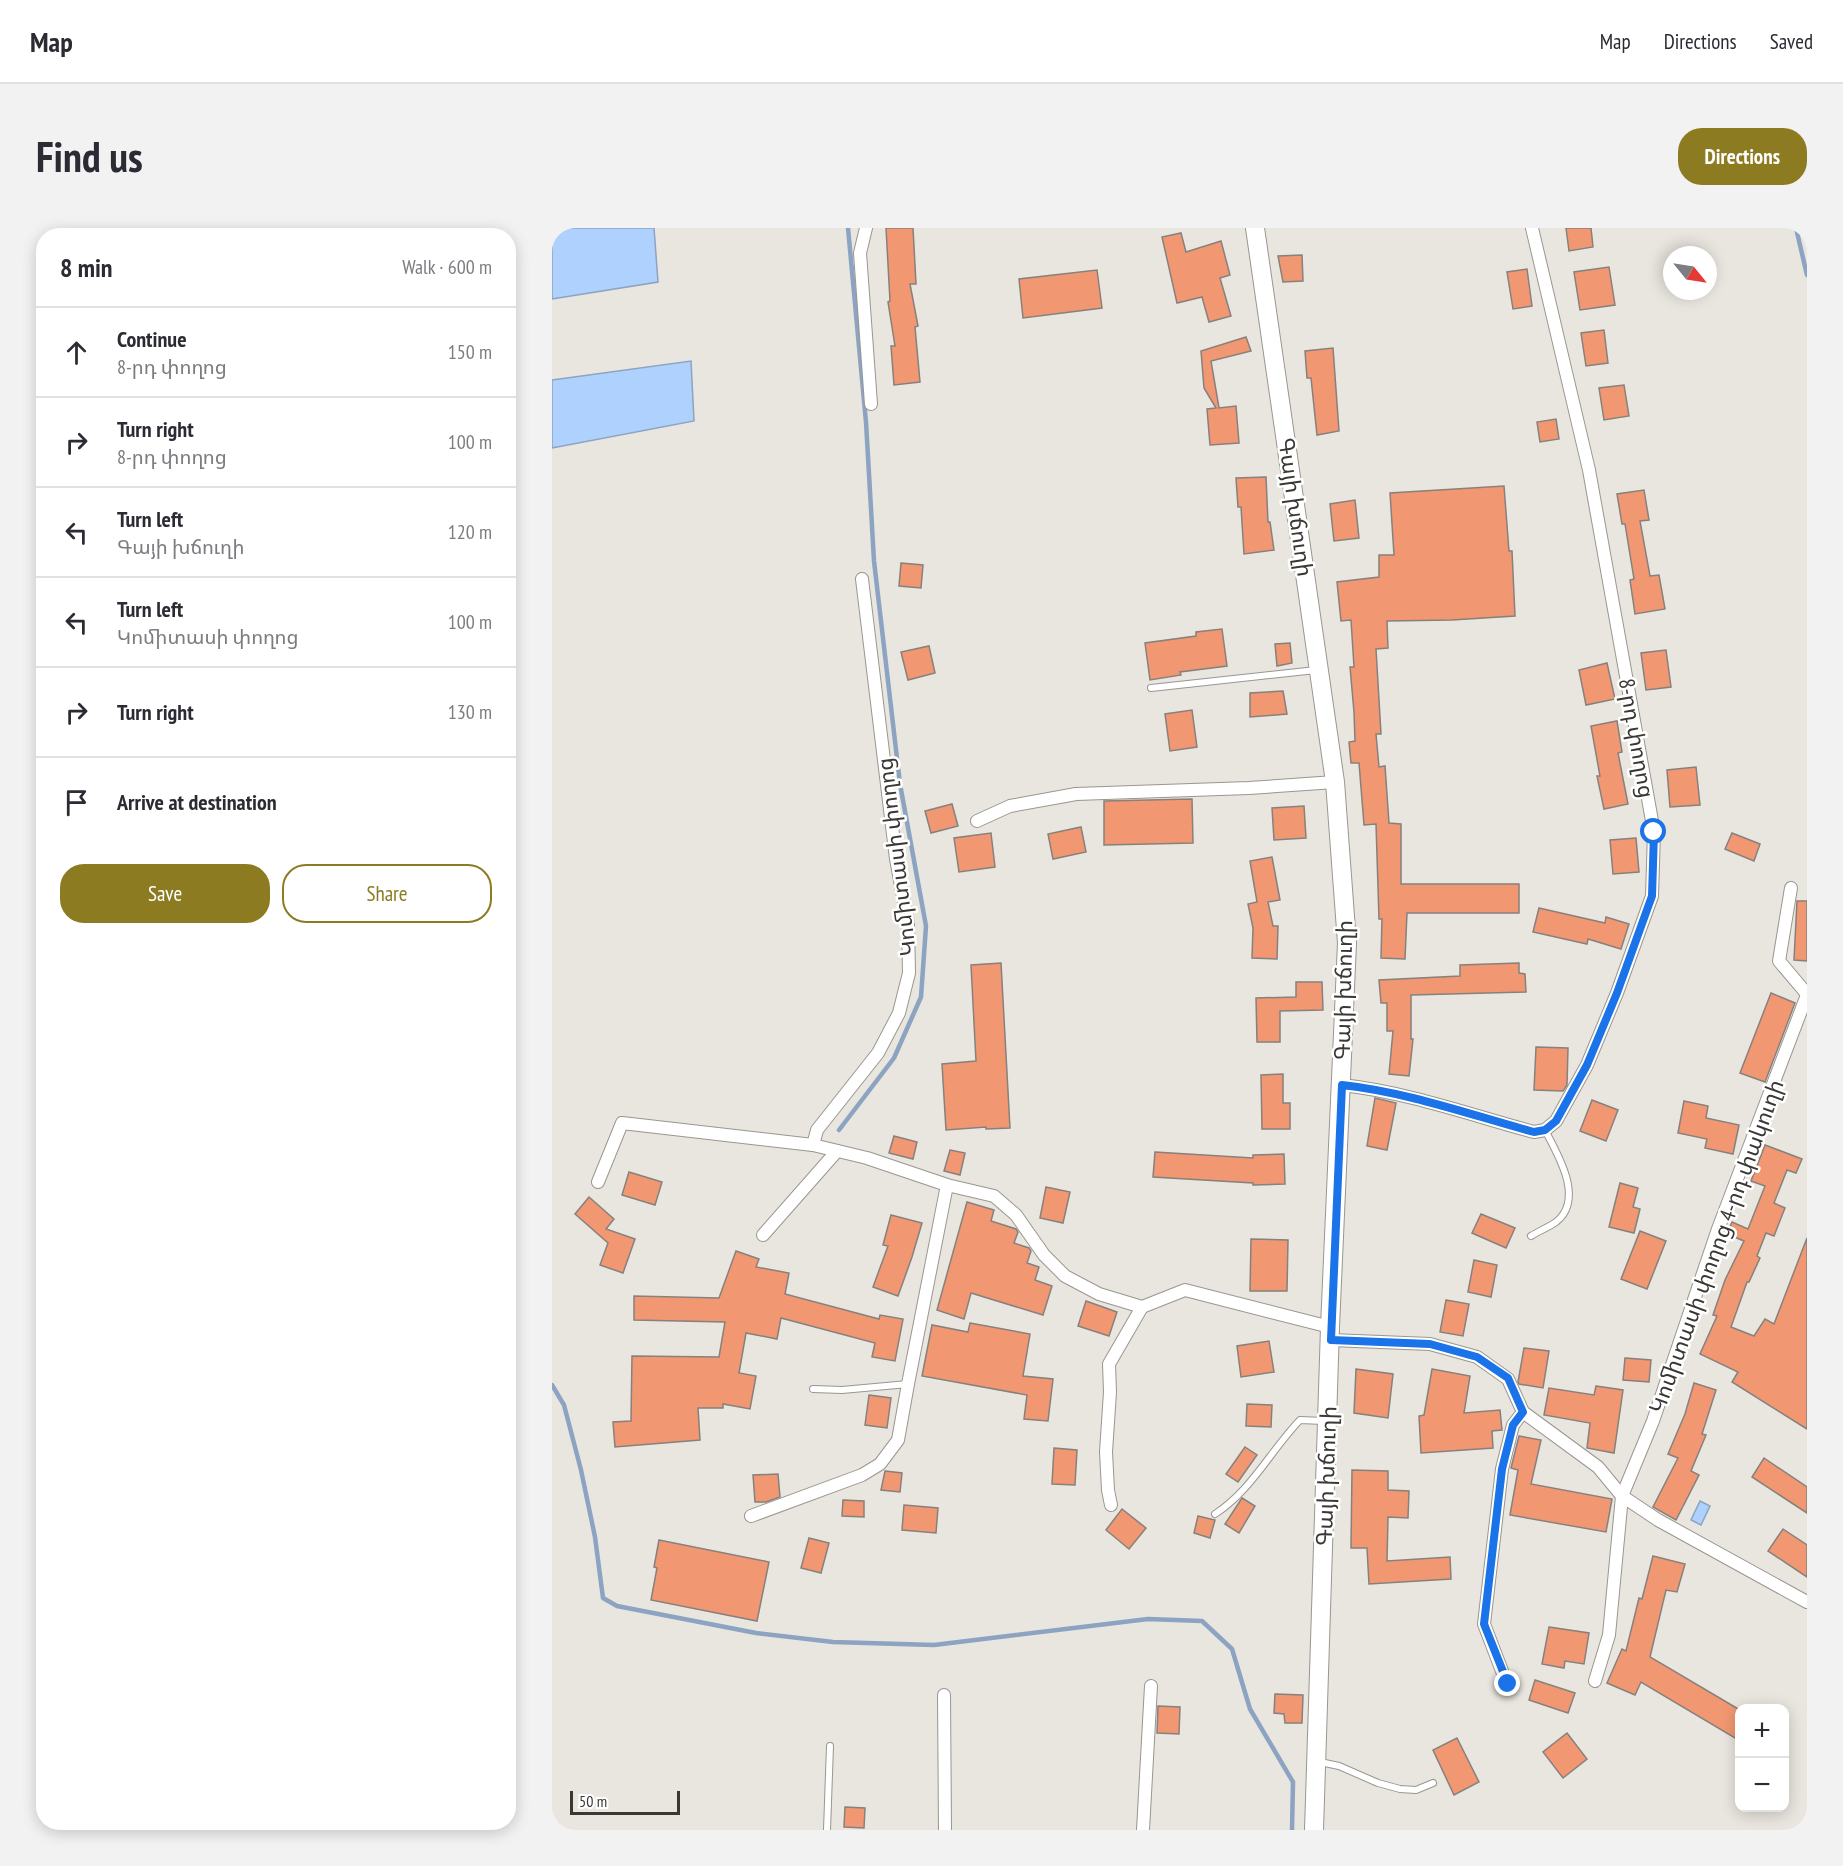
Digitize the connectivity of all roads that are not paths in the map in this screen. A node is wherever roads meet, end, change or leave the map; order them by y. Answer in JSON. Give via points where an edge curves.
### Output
{"nodes":[{"id":1,"x":866,"y":228,"type":"edge"},
{"id":2,"x":1255,"y":228,"type":"edge"},
{"id":3,"x":1532,"y":228,"type":"edge"},
{"id":4,"x":871,"y":404,"type":"dead end"},
{"id":5,"x":862,"y":579,"type":"dead end"},
{"id":6,"x":1320,"y":669,"type":"junction"},
{"id":7,"x":1151,"y":688,"type":"dead end"},
{"id":8,"x":1335,"y":782,"type":"junction"},
{"id":9,"x":977,"y":821,"type":"dead end"},
{"id":10,"x":1791,"y":888,"type":"dead end"},
{"id":11,"x":1807,"y":995,"type":"edge"},
{"id":12,"x":1342,"y":1085,"type":"junction"},
{"id":13,"x":1545,"y":1130,"type":"junction"},
{"id":14,"x":813,"y":1145,"type":"junction"},
{"id":15,"x":837,"y":1151,"type":"junction"},
{"id":16,"x":598,"y":1182,"type":"dead end"},
{"id":17,"x":947,"y":1185,"type":"junction"},
{"id":18,"x":763,"y":1235,"type":"dead end"},
{"id":19,"x":1531,"y":1236,"type":"dead end"},
{"id":20,"x":1142,"y":1307,"type":"junction"},
{"id":21,"x":1330,"y":1333,"type":"junction"},
{"id":22,"x":908,"y":1384,"type":"junction"},
{"id":23,"x":813,"y":1389,"type":"dead end"},
{"id":24,"x":1523,"y":1412,"type":"junction"},
{"id":25,"x":1328,"y":1421,"type":"junction"},
{"id":26,"x":1622,"y":1496,"type":"junction"},
{"id":27,"x":1111,"y":1505,"type":"dead end"},
{"id":28,"x":1215,"y":1514,"type":"dead end"},
{"id":29,"x":751,"y":1516,"type":"dead end"},
{"id":30,"x":1807,"y":1602,"type":"edge"},
{"id":31,"x":1594,"y":1681,"type":"dead end"},
{"id":32,"x":1508,"y":1684,"type":"dead end"},
{"id":33,"x":1152,"y":1686,"type":"dead end"},
{"id":34,"x":944,"y":1695,"type":"dead end"},
{"id":35,"x":830,"y":1746,"type":"dead end"},
{"id":36,"x":1316,"y":1761,"type":"junction"},
{"id":37,"x":1433,"y":1783,"type":"dead end"},
{"id":38,"x":827,"y":1830,"type":"edge"},
{"id":39,"x":945,"y":1830,"type":"edge"},
{"id":40,"x":1143,"y":1830,"type":"edge"},
{"id":41,"x":1314,"y":1830,"type":"edge"}],
"edges":[{"from":1,"to":4,"type":"street","via":[[860,253]]},
{"from":2,"to":6,"type":"main road","name":"Գայի խճուղի"},
{"from":3,"to":13,"type":"street","name":"8-րդ փողոց","via":[[1589,470],[1654,832],[1652,896],[1633,950],[1587,1065],[1556,1121]]},
{"from":5,"to":14,"type":"street","name":"Կոմիտասի փողոց","via":[[896,860],[908,923],[909,973],[899,1013],[878,1053],[817,1131]]},
{"from":6,"to":7,"type":"lane"},
{"from":6,"to":8,"type":"main road","name":"Գայի խճուղի"},
{"from":8,"to":9,"type":"street","via":[[1076,794],[1010,806]]},
{"from":8,"to":12,"type":"main road","name":"Գայի խճուղի","via":[[1347,943]]},
{"from":10,"to":11,"type":"street","name":"Կոմիտասի փողոց 4-րդ փակուղի","via":[[1779,961]]},
{"from":11,"to":26,"type":"street","name":"Կոմիտասի փողոց 4-րդ փակուղի","via":[[1718,1229],[1653,1421]]},
{"from":12,"to":13,"type":"street","via":[[1399,1095],[1534,1132]]},
{"from":12,"to":21,"type":"main road","name":"Գայի խճուղի"},
{"from":13,"to":19,"type":"lane","via":[[1569,1191],[1567,1209],[1557,1221]]},
{"from":14,"to":15,"type":"street"},
{"from":14,"to":16,"type":"street","via":[[622,1123]]},
{"from":15,"to":17,"type":"street"},
{"from":15,"to":18,"type":"street"},
{"from":17,"to":20,"type":"street","via":[[994,1196],[1016,1215],[1065,1276],[1099,1294]]},
{"from":17,"to":22,"type":"street"},
{"from":20,"to":21,"type":"street","via":[[1185,1290]]},
{"from":20,"to":27,"type":"street","via":[[1109,1364],[1106,1452]]},
{"from":21,"to":24,"type":"street","via":[[1430,1344],[1477,1357],[1508,1378]]},
{"from":21,"to":25,"type":"main road","name":"Գայի խճուղի"},
{"from":22,"to":23,"type":"lane"},
{"from":22,"to":29,"type":"street","via":[[898,1440],[880,1464],[862,1475]]},
{"from":24,"to":26,"type":"street","via":[[1598,1467]]},
{"from":24,"to":32,"type":"street","via":[[1513,1425],[1502,1469],[1484,1624]]},
{"from":25,"to":28,"type":"lane","via":[[1300,1420],[1229,1506]]},
{"from":25,"to":36,"type":"main road","name":"Գայի խճուղի"},
{"from":26,"to":30,"type":"street"},
{"from":26,"to":31,"type":"street","name":"Կոմիտասի փողոց 4-րդ փակուղի","via":[[1609,1635]]},
{"from":33,"to":40,"type":"street"},
{"from":34,"to":39,"type":"street"},
{"from":35,"to":38,"type":"lane"},
{"from":36,"to":37,"type":"lane","via":[[1400,1789],[1416,1790]]},
{"from":36,"to":41,"type":"main road","name":"Գայի խճուղի"}]}
